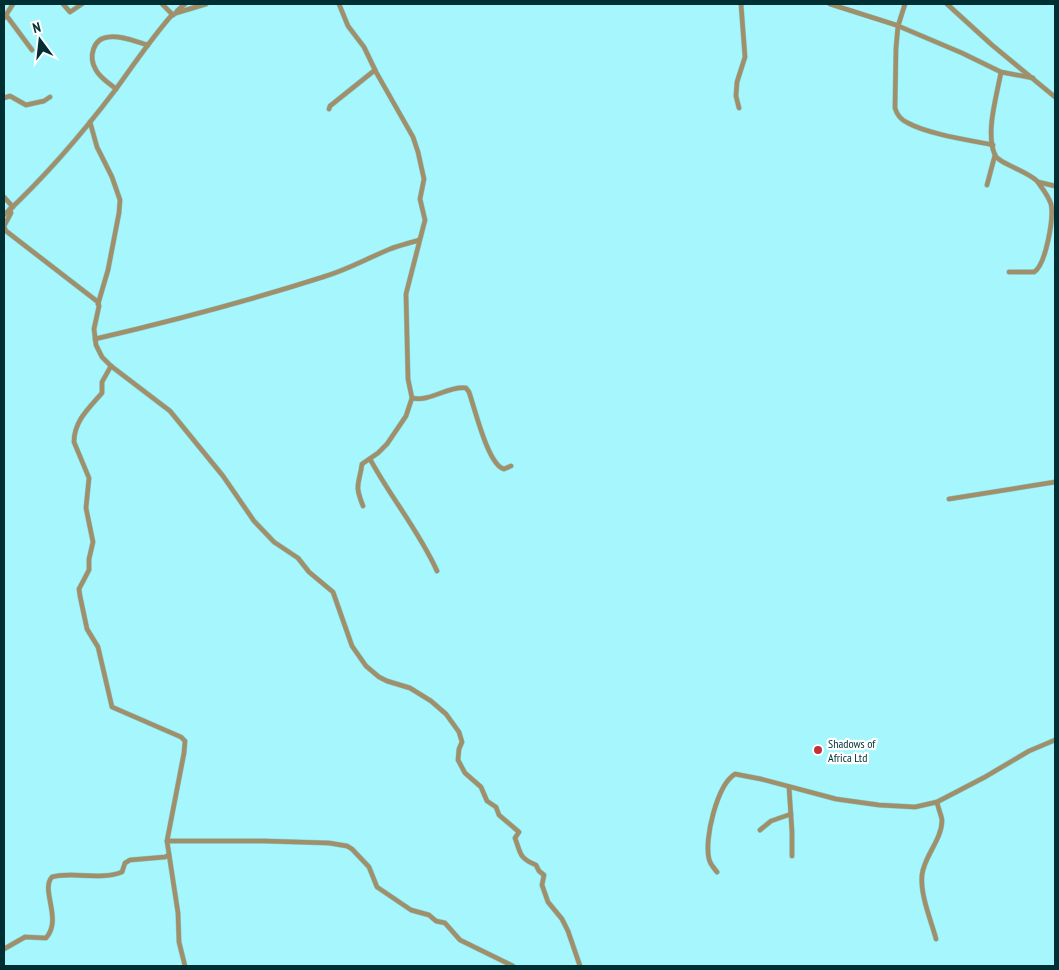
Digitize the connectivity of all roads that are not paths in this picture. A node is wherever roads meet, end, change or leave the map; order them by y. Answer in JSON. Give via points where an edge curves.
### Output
{"nodes":[{"id":1,"x":12,"y":4,"type":"edge"},
{"id":2,"x":63,"y":4,"type":"edge"},
{"id":3,"x":82,"y":4,"type":"edge"},
{"id":4,"x":162,"y":4,"type":"edge"},
{"id":5,"x":185,"y":4,"type":"edge"},
{"id":6,"x":206,"y":4,"type":"edge"},
{"id":7,"x":339,"y":4,"type":"edge"},
{"id":8,"x":741,"y":4,"type":"edge"},
{"id":9,"x":830,"y":4,"type":"edge"},
{"id":10,"x":905,"y":4,"type":"edge"},
{"id":11,"x":948,"y":4,"type":"edge"},
{"id":12,"x":174,"y":14,"type":"junction"},
{"id":13,"x":5,"y":16,"type":"edge"},
{"id":14,"x":898,"y":26,"type":"junction"},
{"id":15,"x":148,"y":45,"type":"junction"},
{"id":16,"x":32,"y":50,"type":"dead end"},
{"id":17,"x":374,"y":70,"type":"junction"},
{"id":18,"x":1002,"y":72,"type":"junction"},
{"id":19,"x":1033,"y":78,"type":"junction"},
{"id":20,"x":116,"y":89,"type":"junction"},
{"id":21,"x":50,"y":97,"type":"dead end"},
{"id":22,"x":1055,"y":97,"type":"edge"},
{"id":23,"x":4,"y":98,"type":"edge"},
{"id":24,"x":739,"y":108,"type":"dead end"},
{"id":25,"x":329,"y":109,"type":"dead end"},
{"id":26,"x":90,"y":122,"type":"junction"},
{"id":27,"x":993,"y":145,"type":"junction"},
{"id":28,"x":995,"y":155,"type":"junction"},
{"id":29,"x":1037,"y":181,"type":"junction"},
{"id":30,"x":987,"y":185,"type":"dead end"},
{"id":31,"x":1055,"y":186,"type":"edge"},
{"id":32,"x":4,"y":197,"type":"edge"},
{"id":33,"x":11,"y":208,"type":"junction"},
{"id":34,"x":4,"y":215,"type":"edge"},
{"id":35,"x":4,"y":227,"type":"edge"},
{"id":36,"x":419,"y":240,"type":"junction"},
{"id":37,"x":1009,"y":272,"type":"dead end"},
{"id":38,"x":98,"y":304,"type":"junction"},
{"id":39,"x":95,"y":339,"type":"junction"},
{"id":40,"x":111,"y":366,"type":"junction"},
{"id":41,"x":412,"y":398,"type":"junction"},
{"id":42,"x":370,"y":459,"type":"junction"},
{"id":43,"x":512,"y":466,"type":"dead end"},
{"id":44,"x":1055,"y":482,"type":"edge"},
{"id":45,"x":949,"y":499,"type":"dead end"},
{"id":46,"x":363,"y":506,"type":"dead end"},
{"id":47,"x":437,"y":571,"type":"dead end"},
{"id":48,"x":1055,"y":740,"type":"edge"},
{"id":49,"x":789,"y":787,"type":"junction"},
{"id":50,"x":937,"y":802,"type":"junction"},
{"id":51,"x":791,"y":814,"type":"junction"},
{"id":52,"x":760,"y":830,"type":"dead end"},
{"id":53,"x":167,"y":841,"type":"junction"},
{"id":54,"x":169,"y":855,"type":"junction"},
{"id":55,"x":792,"y":856,"type":"dead end"},
{"id":56,"x":717,"y":872,"type":"dead end"},
{"id":57,"x":936,"y":939,"type":"dead end"},
{"id":58,"x":4,"y":949,"type":"edge"},
{"id":59,"x":185,"y":966,"type":"edge"},
{"id":60,"x":513,"y":966,"type":"edge"},
{"id":61,"x":580,"y":966,"type":"edge"}],
"edges":[{"from":1,"to":13,"type":"street"},
{"from":2,"to":3,"type":"street","via":[[70,12]]},
{"from":4,"to":12,"type":"street"},
{"from":5,"to":12,"type":"street"},
{"from":6,"to":12,"type":"street"},
{"from":7,"to":17,"type":"street"},
{"from":8,"to":24,"type":"street","via":[[745,57],[737,82]]},
{"from":9,"to":14,"type":"street"},
{"from":10,"to":14,"type":"street"},
{"from":11,"to":19,"type":"street"},
{"from":12,"to":15,"type":"street"},
{"from":13,"to":16,"type":"street"},
{"from":14,"to":18,"type":"street"},
{"from":14,"to":27,"type":"street","via":[[897,114],[922,128]]},
{"from":15,"to":20,"type":"street"},
{"from":15,"to":20,"type":"street","via":[[112,36],[96,42],[94,65],[100,76]]},
{"from":17,"to":25,"type":"street"},
{"from":17,"to":36,"type":"street","via":[[413,137],[418,152],[424,179],[421,203],[425,218]]},
{"from":18,"to":19,"type":"street"},
{"from":18,"to":27,"type":"street","via":[[991,129]]},
{"from":19,"to":22,"type":"street"},
{"from":20,"to":26,"type":"street"},
{"from":21,"to":23,"type":"street","via":[[26,105],[10,96]]},
{"from":26,"to":33,"type":"street"},
{"from":26,"to":38,"type":"street","via":[[120,200],[108,270]]},
{"from":27,"to":28,"type":"street"},
{"from":28,"to":29,"type":"street"},
{"from":28,"to":30,"type":"street"},
{"from":29,"to":31,"type":"street"},
{"from":29,"to":37,"type":"street","via":[[1051,208],[1042,260],[1034,272]]},
{"from":32,"to":33,"type":"street"},
{"from":33,"to":34,"type":"street"},
{"from":33,"to":35,"type":"street"},
{"from":35,"to":38,"type":"street"},
{"from":36,"to":39,"type":"street","via":[[326,277],[246,302]]},
{"from":36,"to":41,"type":"street","via":[[406,294],[408,379]]},
{"from":38,"to":39,"type":"street"},
{"from":39,"to":40,"type":"street","via":[[98,350]]},
{"from":40,"to":53,"type":"street","via":[[102,382],[102,393],[78,422],[74,436],[89,478],[86,508],[93,542],[88,558],[89,570],[79,589],[86,629],[98,647],[112,707],[185,741]]},
{"from":40,"to":61,"type":"street","via":[[170,411],[223,476],[254,521],[333,592],[352,646],[366,666],[387,681],[410,688],[446,714],[462,742],[458,758],[460,765],[466,775],[481,787],[487,800],[496,806],[500,817],[519,832],[515,838],[519,853],[544,875],[542,885],[548,902],[568,931]]},
{"from":41,"to":42,"type":"street","via":[[398,428]]},
{"from":41,"to":43,"type":"street","via":[[466,388],[488,450],[500,468]]},
{"from":42,"to":46,"type":"street","via":[[362,464],[356,484]]},
{"from":42,"to":47,"type":"street","via":[[418,534]]},
{"from":44,"to":45,"type":"street"},
{"from":48,"to":50,"type":"street"},
{"from":49,"to":50,"type":"street","via":[[879,806],[908,807]]},
{"from":49,"to":51,"type":"street"},
{"from":49,"to":56,"type":"street","via":[[738,774],[731,776],[718,800],[709,833],[709,860]]},
{"from":50,"to":57,"type":"street","via":[[941,828],[925,861],[922,879]]},
{"from":51,"to":52,"type":"street","via":[[771,821]]},
{"from":51,"to":55,"type":"street"},
{"from":53,"to":54,"type":"street"},
{"from":53,"to":60,"type":"street","via":[[264,841],[347,846],[369,867],[377,887],[411,910],[444,923],[460,940]]},
{"from":54,"to":58,"type":"street","via":[[130,860],[122,872],[115,874],[52,877],[49,883],[53,921],[49,934],[46,938],[24,937]]},
{"from":54,"to":59,"type":"street","via":[[179,942]]}]}
